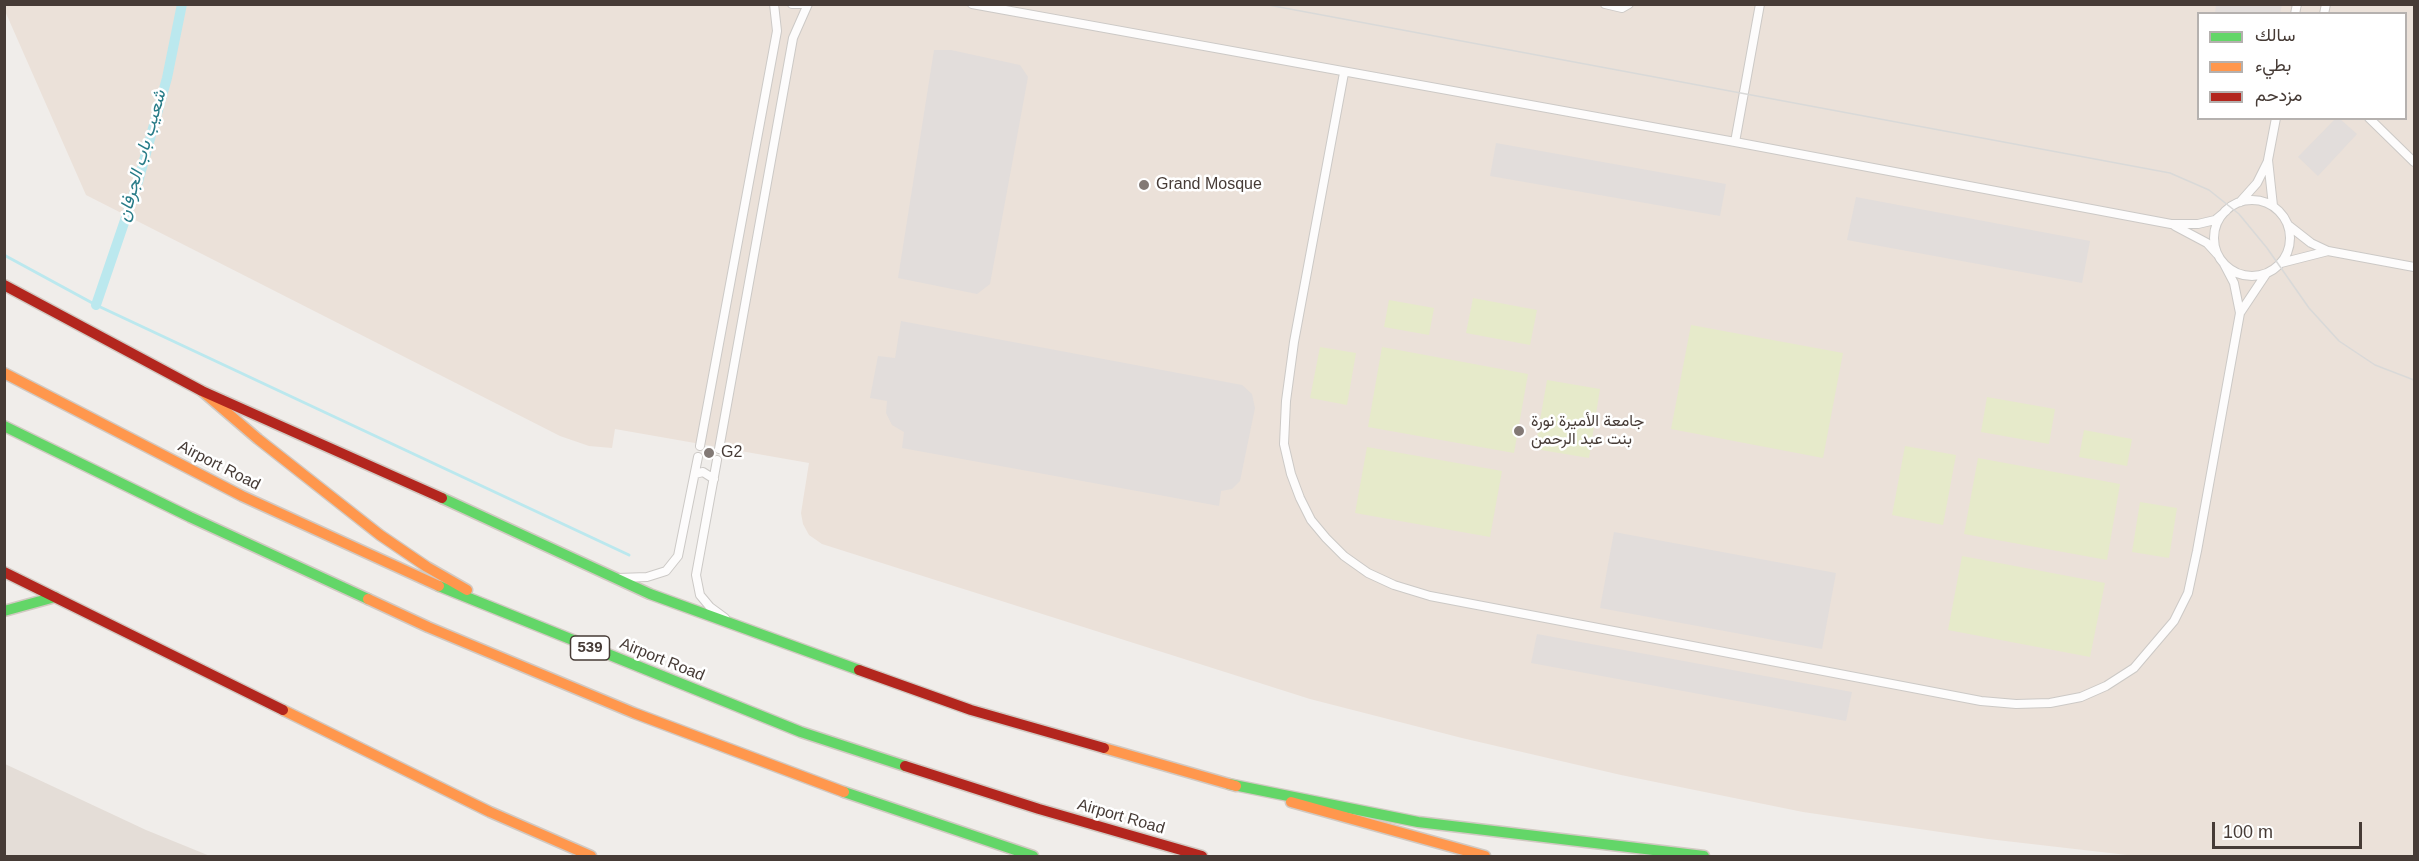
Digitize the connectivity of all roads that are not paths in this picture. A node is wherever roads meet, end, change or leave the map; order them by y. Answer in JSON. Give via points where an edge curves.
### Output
{"nodes":[{"id":1,"x":774,"y":4,"type":"edge"},
{"id":2,"x":792,"y":4,"type":"edge"},
{"id":3,"x":803,"y":4,"type":"edge"},
{"id":4,"x":808,"y":4,"type":"edge"},
{"id":5,"x":972,"y":4,"type":"edge"},
{"id":6,"x":1605,"y":4,"type":"edge"},
{"id":7,"x":1629,"y":4,"type":"edge"},
{"id":8,"x":1760,"y":4,"type":"edge"},
{"id":9,"x":1344,"y":73,"type":"junction"},
{"id":10,"x":2276,"y":120,"type":"edge"},
{"id":11,"x":2371,"y":120,"type":"edge"},
{"id":12,"x":1735,"y":142,"type":"junction"},
{"id":13,"x":2268,"y":160,"type":"junction"},
{"id":14,"x":2415,"y":162,"type":"edge"},
{"id":15,"x":2240,"y":202,"type":"junction"},
{"id":16,"x":2273,"y":206,"type":"junction"},
{"id":17,"x":2226,"y":211,"type":"junction"},
{"id":18,"x":2171,"y":224,"type":"junction"},
{"id":19,"x":2288,"y":225,"type":"junction"},
{"id":20,"x":2328,"y":251,"type":"junction"},
{"id":21,"x":2218,"y":255,"type":"junction"},
{"id":22,"x":2281,"y":262,"type":"junction"},
{"id":23,"x":2224,"y":264,"type":"junction"},
{"id":24,"x":2415,"y":267,"type":"edge"},
{"id":25,"x":2266,"y":274,"type":"junction"},
{"id":26,"x":4,"y":285,"type":"edge"},
{"id":27,"x":2240,"y":313,"type":"junction"},
{"id":28,"x":4,"y":373,"type":"edge"},
{"id":29,"x":202,"y":391,"type":"junction"},
{"id":30,"x":4,"y":426,"type":"edge"},
{"id":31,"x":700,"y":446,"type":"dead end"},
{"id":32,"x":719,"y":449,"type":"dead end"},
{"id":33,"x":698,"y":457,"type":"dead end"},
{"id":34,"x":717,"y":460,"type":"dead end"},
{"id":35,"x":695,"y":474,"type":"junction"},
{"id":36,"x":714,"y":479,"type":"junction"},
{"id":37,"x":4,"y":572,"type":"edge"},
{"id":38,"x":617,"y":578,"type":"junction"},
{"id":39,"x":55,"y":597,"type":"junction"},
{"id":40,"x":4,"y":610,"type":"edge"},
{"id":41,"x":519,"y":619,"type":"junction"},
{"id":42,"x":736,"y":625,"type":"junction"},
{"id":43,"x":1229,"y":784,"type":"junction"},
{"id":44,"x":591,"y":856,"type":"edge"},
{"id":45,"x":1033,"y":856,"type":"edge"},
{"id":46,"x":1202,"y":856,"type":"edge"},
{"id":47,"x":1485,"y":856,"type":"edge"},
{"id":48,"x":1704,"y":856,"type":"edge"}],
"edges":[{"from":1,"to":31,"type":"street","via":[[777,31]]},
{"from":2,"to":3,"type":"street"},
{"from":4,"to":32,"type":"street","via":[[793,38]]},
{"from":5,"to":9,"type":"street"},
{"from":6,"to":7,"type":"street","via":[[1622,8]]},
{"from":8,"to":12,"type":"street"},
{"from":9,"to":12,"type":"street"},
{"from":9,"to":27,"type":"street","via":[[1294,342],[1284,444],[1300,498],[1326,538],[1368,573],[1430,596],[1981,702],[2050,703],[2081,697],[2134,668],[2174,621],[2188,593]]},
{"from":10,"to":13,"type":"street"},
{"from":11,"to":14,"type":"street"},
{"from":12,"to":18,"type":"street"},
{"from":13,"to":15,"type":"street","via":[[2257,183]]},
{"from":13,"to":16,"type":"street"},
{"from":15,"to":16,"type":"street","via":[[2251,200]]},
{"from":15,"to":17,"type":"street"},
{"from":16,"to":19,"type":"street"},
{"from":17,"to":18,"type":"street","via":[[2215,220]]},
{"from":17,"to":21,"type":"street","via":[[2215,232]]},
{"from":18,"to":21,"type":"street","via":[[2207,243]]},
{"from":19,"to":20,"type":"street"},
{"from":19,"to":22,"type":"street","via":[[2289,244]]},
{"from":20,"to":22,"type":"street"},
{"from":20,"to":24,"type":"street"},
{"from":21,"to":23,"type":"street"},
{"from":22,"to":25,"type":"street"},
{"from":23,"to":25,"type":"street","via":[[2244,275]]},
{"from":23,"to":27,"type":"street","via":[[2234,283]]},
{"from":25,"to":27,"type":"street"},
{"from":26,"to":29,"type":"main road"},
{"from":28,"to":41,"type":"main road","name":"Airport Road","number":"539","via":[[242,496]]},
{"from":29,"to":38,"type":"main road","via":[[334,447]]},
{"from":29,"to":41,"type":"main road","via":[[380,535],[426,567]]},
{"from":30,"to":45,"type":"main road","number":"539","via":[[406,617],[623,709],[798,776]]},
{"from":33,"to":35,"type":"street"},
{"from":34,"to":36,"type":"street"},
{"from":35,"to":36,"type":"street","via":[[703,472]]},
{"from":35,"to":38,"type":"street","via":[[678,556],[666,571],[647,577]]},
{"from":36,"to":42,"type":"street","via":[[696,574],[700,595],[710,608]]},
{"from":37,"to":39,"type":"main road"},
{"from":38,"to":42,"type":"main road"},
{"from":39,"to":40,"type":"main road"},
{"from":39,"to":44,"type":"main road","via":[[490,812]]},
{"from":41,"to":46,"type":"main road","name":"Airport Road","number":"539","via":[[801,732]]},
{"from":42,"to":43,"type":"main road","via":[[971,710]]},
{"from":43,"to":47,"type":"main road"},
{"from":43,"to":48,"type":"main road","via":[[1418,822]]}]}
